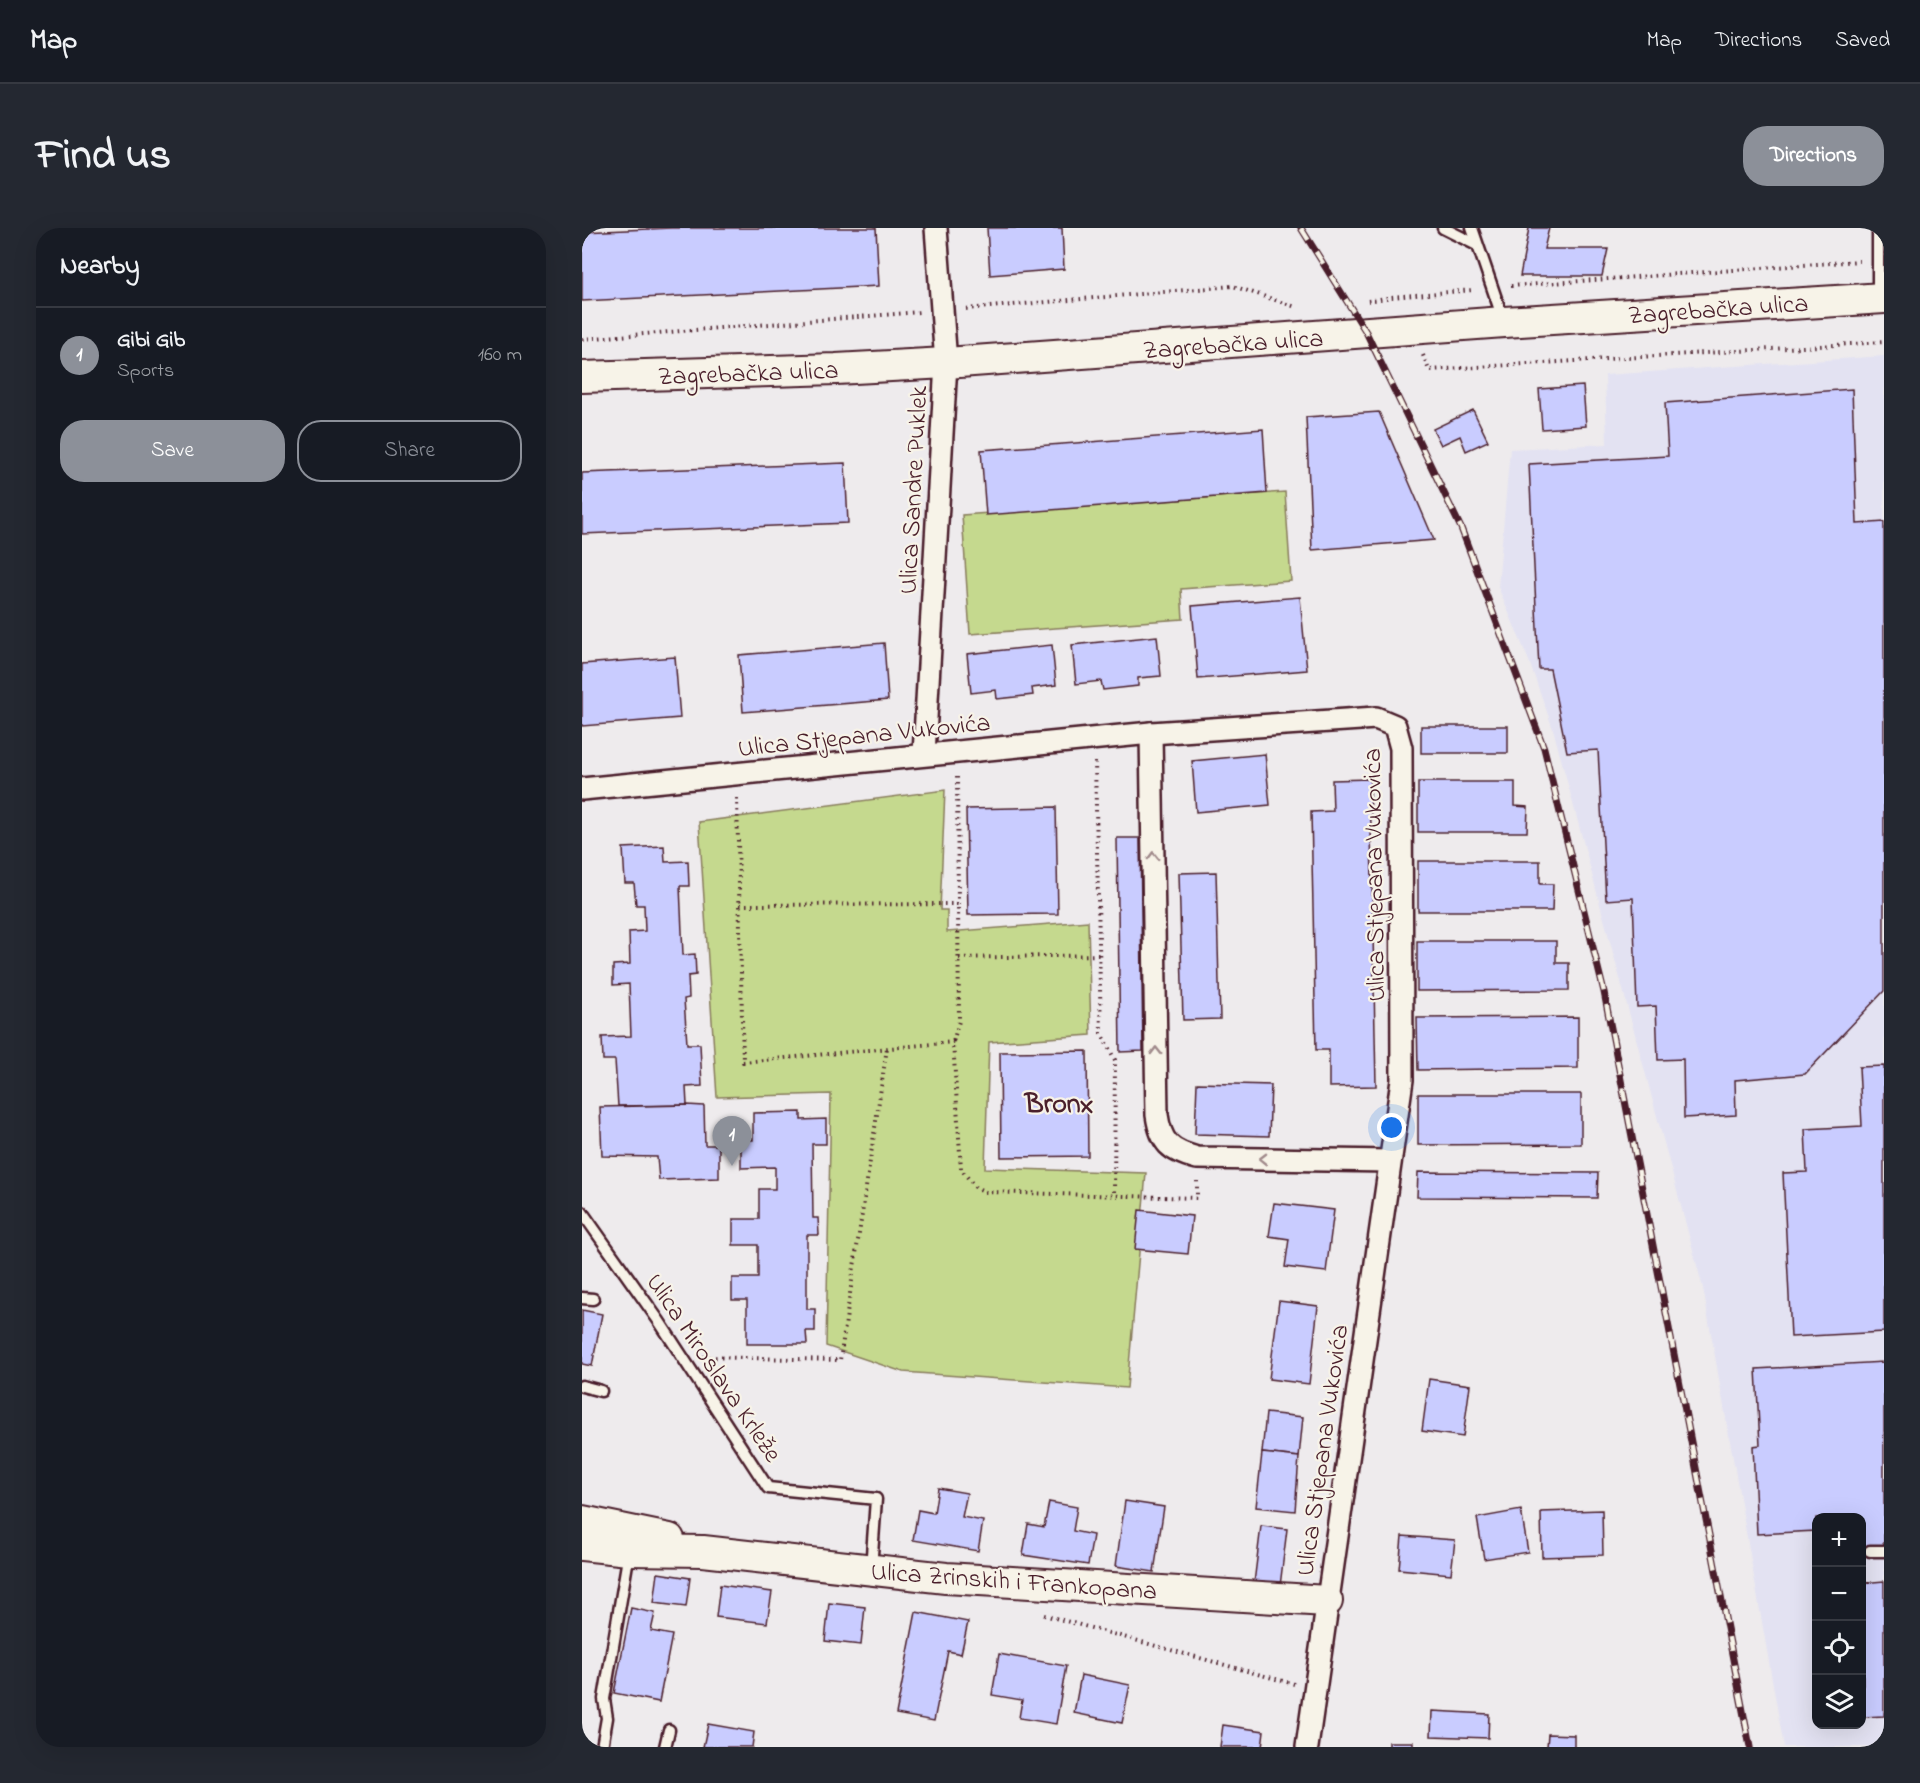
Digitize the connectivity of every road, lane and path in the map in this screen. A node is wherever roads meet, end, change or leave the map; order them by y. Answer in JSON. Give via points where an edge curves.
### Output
{"nodes":[{"id":1,"x":936,"y":228,"type":"edge"},
{"id":2,"x":1443,"y":228,"type":"edge"},
{"id":3,"x":1472,"y":228,"type":"edge"},
{"id":4,"x":1878,"y":228,"type":"edge"},
{"id":5,"x":1477,"y":245,"type":"junction"},
{"id":6,"x":1839,"y":263,"type":"dead end"},
{"id":7,"x":1518,"y":285,"type":"dead end"},
{"id":8,"x":1458,"y":292,"type":"dead end"},
{"id":9,"x":1391,"y":297,"type":"dead end"},
{"id":10,"x":1881,"y":298,"type":"edge"},
{"id":11,"x":1301,"y":309,"type":"dead end"},
{"id":12,"x":957,"y":310,"type":"dead end"},
{"id":13,"x":920,"y":312,"type":"dead end"},
{"id":14,"x":1504,"y":322,"type":"junction"},
{"id":15,"x":582,"y":339,"type":"edge"},
{"id":16,"x":1884,"y":342,"type":"edge"},
{"id":17,"x":1420,"y":350,"type":"dead end"},
{"id":18,"x":946,"y":363,"type":"junction"},
{"id":19,"x":582,"y":376,"type":"edge"},
{"id":20,"x":1151,"y":733,"type":"junction"},
{"id":21,"x":1095,"y":738,"type":"junction"},
{"id":22,"x":957,"y":752,"type":"junction"},
{"id":23,"x":924,"y":754,"type":"junction"},
{"id":24,"x":737,"y":773,"type":"junction"},
{"id":25,"x":582,"y":789,"type":"edge"},
{"id":26,"x":958,"y":904,"type":"junction"},
{"id":27,"x":740,"y":905,"type":"junction"},
{"id":28,"x":1099,"y":955,"type":"junction"},
{"id":29,"x":959,"y":958,"type":"junction"},
{"id":30,"x":953,"y":1042,"type":"junction"},
{"id":31,"x":887,"y":1048,"type":"junction"},
{"id":32,"x":1197,"y":1158,"type":"junction"},
{"id":33,"x":1390,"y":1161,"type":"junction"},
{"id":34,"x":1114,"y":1196,"type":"junction"},
{"id":35,"x":582,"y":1212,"type":"edge"},
{"id":36,"x":682,"y":1357,"type":"junction"},
{"id":37,"x":582,"y":1386,"type":"edge"},
{"id":38,"x":601,"y":1391,"type":"dead end"},
{"id":39,"x":582,"y":1500,"type":"edge"},
{"id":40,"x":582,"y":1521,"type":"edge"},
{"id":41,"x":663,"y":1537,"type":"junction"},
{"id":42,"x":582,"y":1545,"type":"edge"},
{"id":43,"x":629,"y":1550,"type":"junction"},
{"id":44,"x":703,"y":1551,"type":"junction"},
{"id":45,"x":1870,"y":1551,"type":"dead end"},
{"id":46,"x":1884,"y":1551,"type":"edge"},
{"id":47,"x":871,"y":1569,"type":"junction"},
{"id":48,"x":1327,"y":1601,"type":"junction"},
{"id":49,"x":669,"y":1730,"type":"dead end"},
{"id":50,"x":602,"y":1747,"type":"edge"},
{"id":51,"x":665,"y":1747,"type":"edge"},
{"id":52,"x":1307,"y":1747,"type":"edge"}],
"edges":[{"from":1,"to":18,"type":"street","name":"Ulica Sandre Puklek"},
{"from":2,"to":5,"type":"lane"},
{"from":3,"to":5,"type":"lane"},
{"from":4,"to":10,"type":"lane"},
{"from":5,"to":14,"type":"lane"},
{"from":6,"to":7,"type":"path"},
{"from":8,"to":9,"type":"path"},
{"from":10,"to":14,"type":"main road","name":"Zagrebačka ulica"},
{"from":11,"to":12,"type":"path","via":[[1233,286]]},
{"from":13,"to":15,"type":"path"},
{"from":14,"to":18,"type":"main road","name":"Zagrebačka ulica"},
{"from":16,"to":17,"type":"path","via":[[1429,370]]},
{"from":18,"to":19,"type":"main road","name":"Zagrebačka ulica"},
{"from":18,"to":23,"type":"street","name":"Ulica Sandre Puklek"},
{"from":20,"to":21,"type":"street","name":"Ulica Stjepana Vukovića"},
{"from":32,"to":20,"type":"street","one_way":true,"via":[[1176,1152],[1160,1134],[1157,1115]]},
{"from":20,"to":33,"type":"street","name":"Ulica Stjepana Vukovića","via":[[1376,718],[1395,726],[1401,747],[1402,1080]]},
{"from":21,"to":22,"type":"street","name":"Ulica Stjepana Vukovića"},
{"from":21,"to":28,"type":"path"},
{"from":22,"to":23,"type":"street","name":"Ulica Stjepana Vukovića"},
{"from":22,"to":26,"type":"path"},
{"from":23,"to":24,"type":"street","name":"Ulica Stjepana Vukovića"},
{"from":24,"to":25,"type":"street","name":"Ulica Stjepana Vukovića"},
{"from":24,"to":27,"type":"path"},
{"from":26,"to":27,"type":"path"},
{"from":26,"to":29,"type":"path"},
{"from":27,"to":31,"type":"path","via":[[743,1062]]},
{"from":28,"to":29,"type":"path"},
{"from":28,"to":34,"type":"path","via":[[1101,1033],[1115,1060]]},
{"from":29,"to":30,"type":"path","via":[[959,1021]]},
{"from":30,"to":31,"type":"path"},
{"from":30,"to":34,"type":"path","via":[[961,1169],[975,1187],[986,1192]]},
{"from":31,"to":36,"type":"path","via":[[840,1360]]},
{"from":33,"to":32,"type":"street","one_way":true},
{"from":32,"to":34,"type":"path","via":[[1197,1198]]},
{"from":33,"to":48,"type":"street","name":"Ulica Stjepana Vukovića"},
{"from":35,"to":36,"type":"lane","name":"Ulica Miroslava Krleže"},
{"from":36,"to":47,"type":"lane","name":"Ulica Miroslava Krleže","via":[[768,1488],[876,1499]]},
{"from":37,"to":38,"type":"lane"},
{"from":39,"to":41,"type":"main road"},
{"from":40,"to":41,"type":"main road","name":"Ulica Zrinskih i Frankopana"},
{"from":41,"to":44,"type":"main road","name":"Ulica Zrinskih i Frankopana"},
{"from":42,"to":43,"type":"main road","name":"Ulica Zrinskih i Frankopana"},
{"from":43,"to":44,"type":"main road","name":"Ulica Zrinskih i Frankopana"},
{"from":43,"to":50,"type":"lane","via":[[604,1699],[607,1718]]},
{"from":44,"to":47,"type":"main road","name":"Ulica Zrinskih i Frankopana"},
{"from":45,"to":46,"type":"lane"},
{"from":47,"to":48,"type":"main road","name":"Ulica Zrinskih i Frankopana","via":[[946,1578]]},
{"from":48,"to":52,"type":"street","name":"Ulica Stjepana Vukovića"},
{"from":49,"to":51,"type":"lane"}]}
